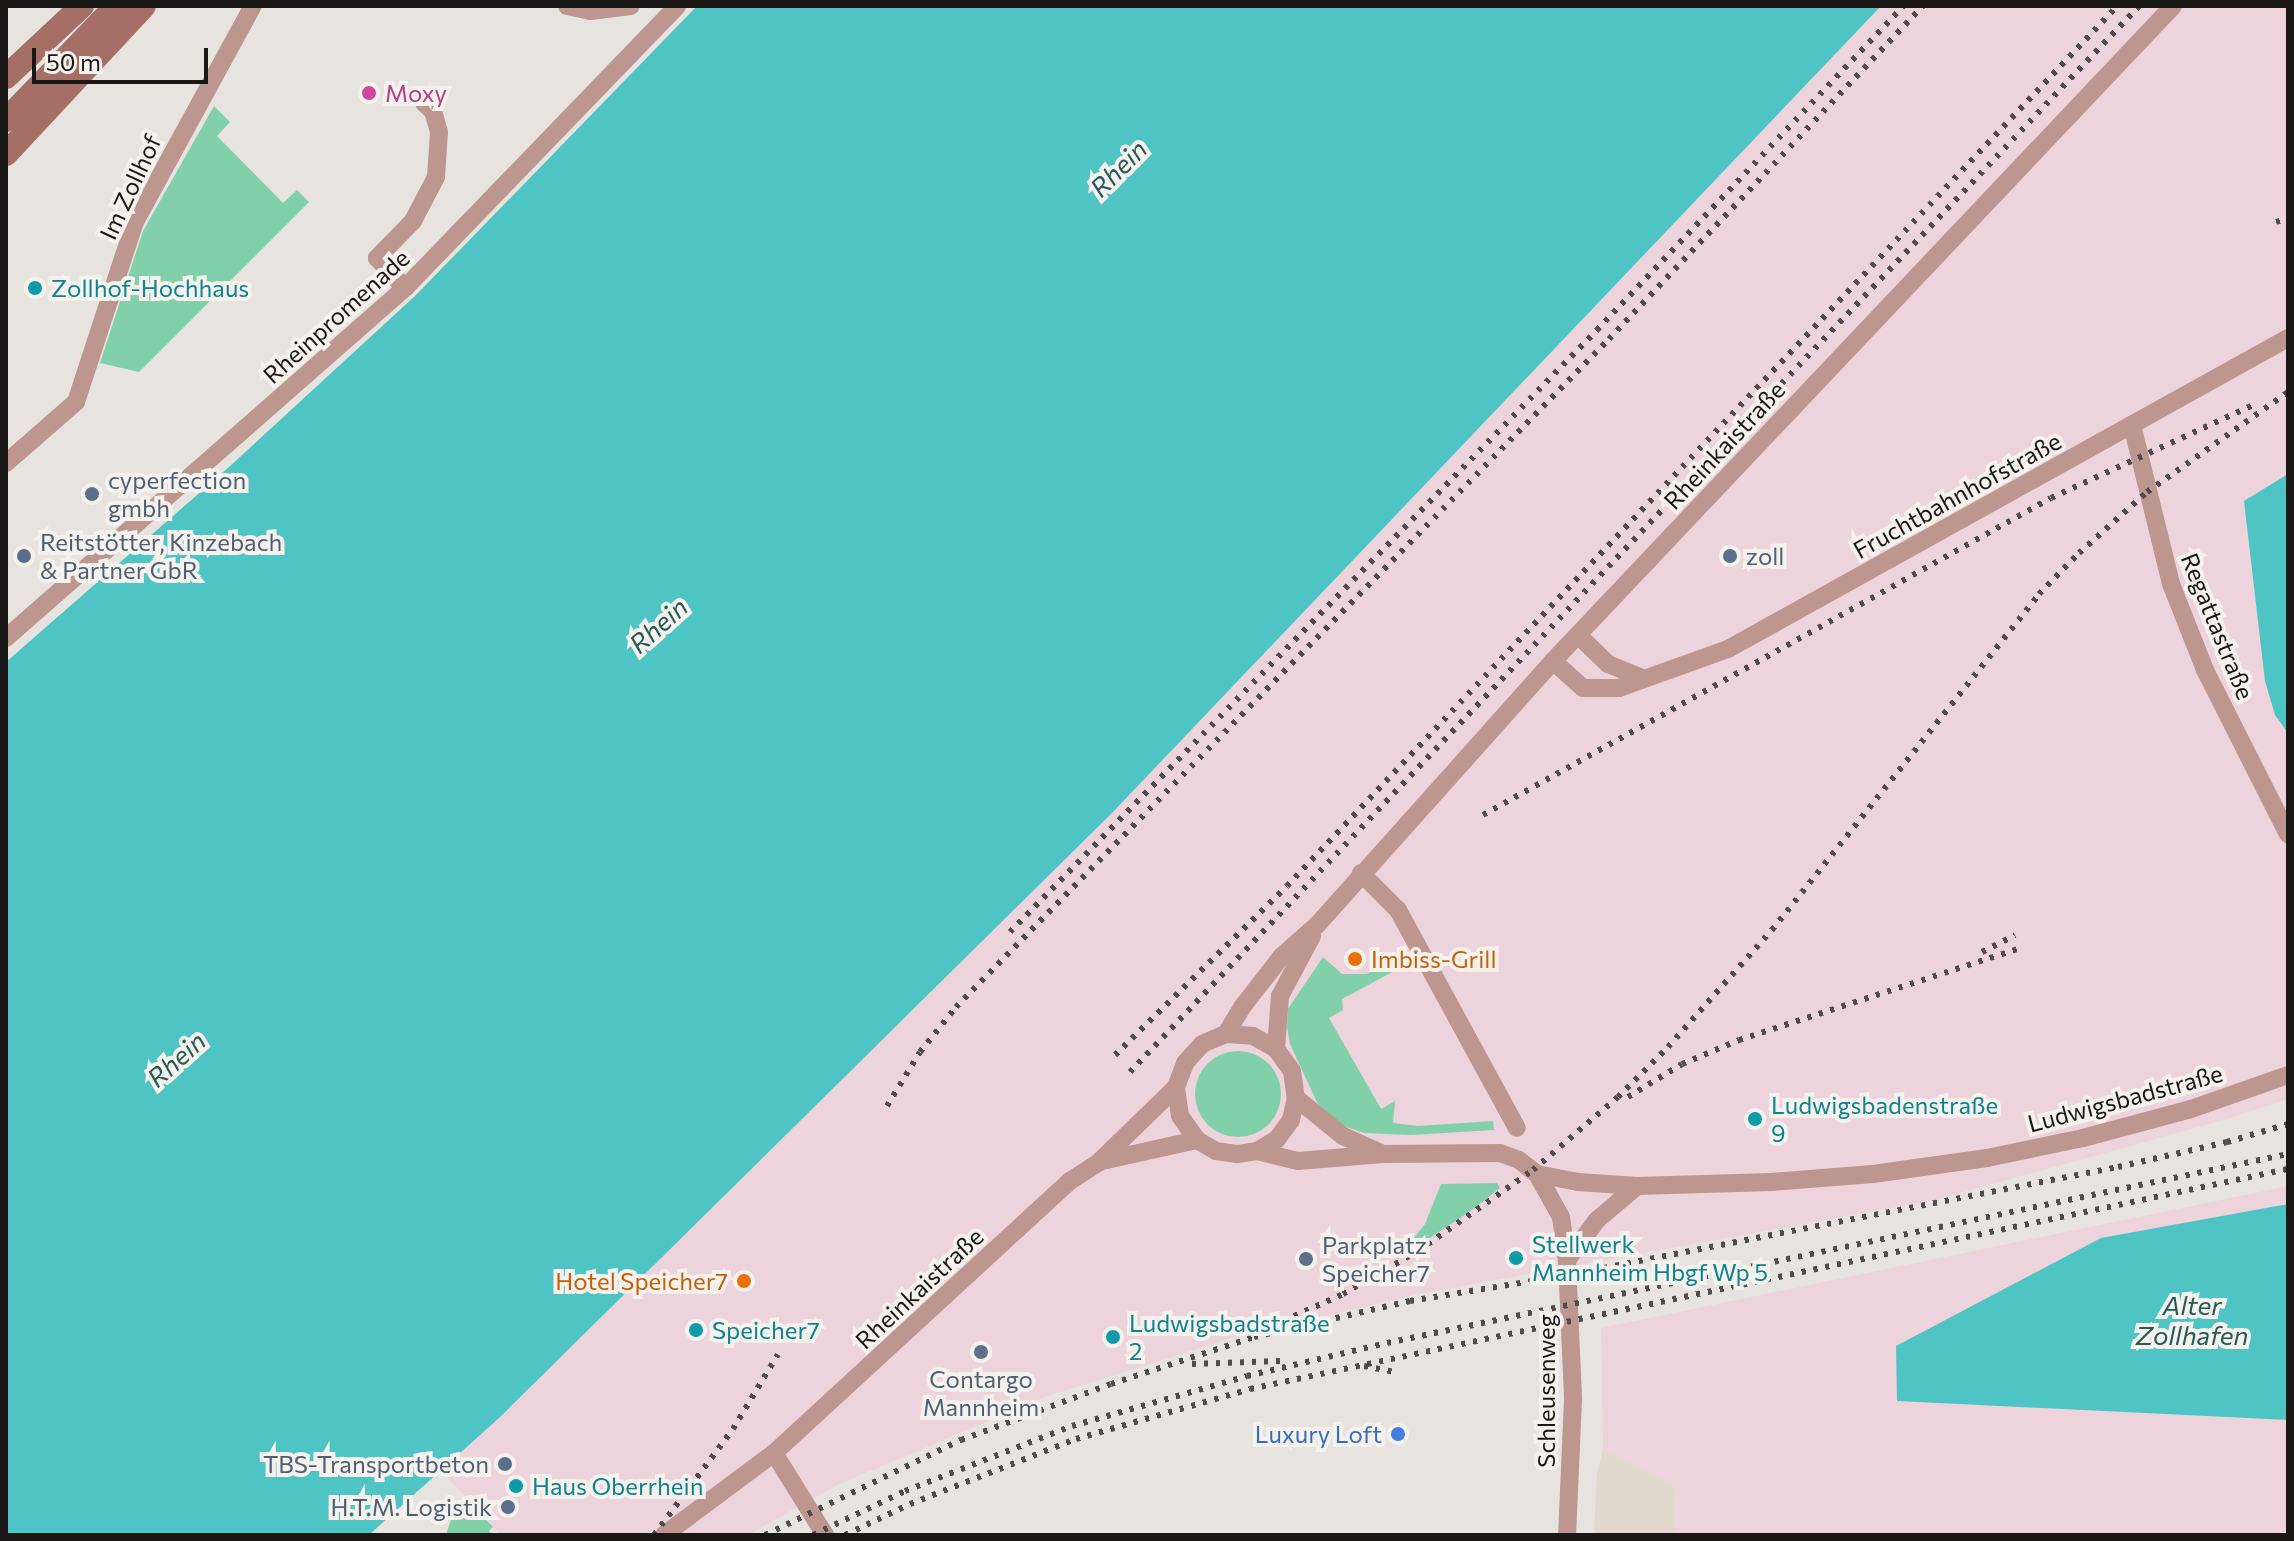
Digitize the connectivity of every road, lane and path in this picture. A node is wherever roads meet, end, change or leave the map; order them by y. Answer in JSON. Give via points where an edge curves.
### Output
{"nodes":[{"id":1,"x":82,"y":6,"type":"edge"},
{"id":2,"x":116,"y":6,"type":"edge"},
{"id":3,"x":144,"y":6,"type":"edge"},
{"id":4,"x":253,"y":6,"type":"edge"},
{"id":5,"x":567,"y":6,"type":"edge"},
{"id":6,"x":631,"y":6,"type":"edge"},
{"id":7,"x":677,"y":6,"type":"edge"},
{"id":8,"x":2173,"y":6,"type":"edge"},
{"id":9,"x":6,"y":77,"type":"edge"},
{"id":10,"x":424,"y":103,"type":"dead end"},
{"id":11,"x":6,"y":120,"type":"edge"},
{"id":12,"x":6,"y":154,"type":"edge"},
{"id":13,"x":405,"y":288,"type":"junction"},
{"id":14,"x":2288,"y":338,"type":"edge"},
{"id":15,"x":2132,"y":425,"type":"junction"},
{"id":16,"x":6,"y":463,"type":"edge"},
{"id":17,"x":1578,"y":635,"type":"junction"},
{"id":18,"x":6,"y":638,"type":"edge"},
{"id":19,"x":1553,"y":661,"type":"junction"},
{"id":20,"x":1643,"y":678,"type":"junction"},
{"id":21,"x":2288,"y":834,"type":"edge"},
{"id":22,"x":1361,"y":873,"type":"junction"},
{"id":23,"x":1318,"y":924,"type":"junction"},
{"id":24,"x":1226,"y":1034,"type":"junction"},
{"id":25,"x":1276,"y":1049,"type":"junction"},
{"id":26,"x":2288,"y":1075,"type":"edge"},
{"id":27,"x":1176,"y":1087,"type":"junction"},
{"id":28,"x":1296,"y":1098,"type":"junction"},
{"id":29,"x":1517,"y":1128,"type":"dead end"},
{"id":30,"x":1197,"y":1140,"type":"junction"},
{"id":31,"x":1257,"y":1151,"type":"junction"},
{"id":32,"x":1383,"y":1154,"type":"junction"},
{"id":33,"x":1099,"y":1162,"type":"junction"},
{"id":34,"x":1537,"y":1174,"type":"junction"},
{"id":35,"x":1637,"y":1186,"type":"junction"},
{"id":36,"x":1567,"y":1260,"type":"junction"},
{"id":37,"x":774,"y":1453,"type":"junction"},
{"id":38,"x":664,"y":1535,"type":"edge"},
{"id":39,"x":825,"y":1535,"type":"edge"},
{"id":40,"x":1567,"y":1535,"type":"edge"}],
"edges":[{"from":1,"to":9,"type":"main road"},
{"from":2,"to":11,"type":"main road"},
{"from":3,"to":12,"type":"main road"},
{"from":4,"to":16,"type":"street","name":"Im Zollhof","via":[[135,222],[76,402]]},
{"from":5,"to":6,"type":"street","via":[[590,11]]},
{"from":7,"to":13,"type":"street","name":"Rheinpromenade"},
{"from":8,"to":17,"type":"street","name":"Rheinkaistraße"},
{"from":10,"to":13,"type":"street","via":[[433,111],[439,132],[436,177],[413,221],[377,258]]},
{"from":13,"to":18,"type":"street","name":"Rheinpromenade"},
{"from":14,"to":15,"type":"street","name":"Fruchtbahnhofstraße"},
{"from":15,"to":20,"type":"street","name":"Fruchtbahnhofstraße","via":[[1728,649]]},
{"from":15,"to":21,"type":"street","name":"Regattastraße","via":[[2171,584],[2205,670]]},
{"from":17,"to":19,"type":"street","name":"Rheinkaistraße"},
{"from":17,"to":20,"type":"street","via":[[1608,664]]},
{"from":19,"to":20,"type":"street","name":"Fruchtbahnhofstraße","via":[[1583,688],[1619,688]]},
{"from":19,"to":22,"type":"street","name":"Rheinkaistraße"},
{"from":22,"to":23,"type":"street","name":"Rheinkaistraße"},
{"from":22,"to":29,"type":"street","via":[[1398,910]]},
{"from":23,"to":24,"type":"street","name":"Rheinkaistraße","via":[[1281,957]]},
{"from":23,"to":25,"type":"street","name":"Rheinkaistraße","via":[[1280,996]]},
{"from":24,"to":25,"type":"street","via":[[1253,1036]]},
{"from":24,"to":27,"type":"street","via":[[1202,1044],[1185,1063]]},
{"from":25,"to":28,"type":"street","via":[[1292,1071]]},
{"from":26,"to":35,"type":"street","name":"Ludwigsbadstraße","via":[[2191,1109],[1987,1158],[1786,1181]]},
{"from":27,"to":30,"type":"street","via":[[1180,1116]]},
{"from":27,"to":33,"type":"street","name":"Rheinkaistraße"},
{"from":28,"to":31,"type":"street","via":[[1291,1120],[1277,1139]]},
{"from":28,"to":32,"type":"street","via":[[1343,1136]]},
{"from":30,"to":31,"type":"street","via":[[1226,1153]]},
{"from":30,"to":33,"type":"street","name":"Rheinkaistraße"},
{"from":31,"to":32,"type":"street","via":[[1298,1161]]},
{"from":32,"to":34,"type":"street","via":[[1500,1153]]},
{"from":33,"to":37,"type":"street","name":"Rheinkaistraße","via":[[1070,1181]]},
{"from":34,"to":35,"type":"street","name":"Ludwigsbadstraße"},
{"from":34,"to":36,"type":"street","name":"Schleusenweg","via":[[1561,1217]]},
{"from":35,"to":36,"type":"street","via":[[1597,1220]]},
{"from":36,"to":40,"type":"street","name":"Schleusenweg","via":[[1573,1399]]},
{"from":37,"to":38,"type":"street","name":"Rheinkaistraße"},
{"from":37,"to":39,"type":"street"}]}
